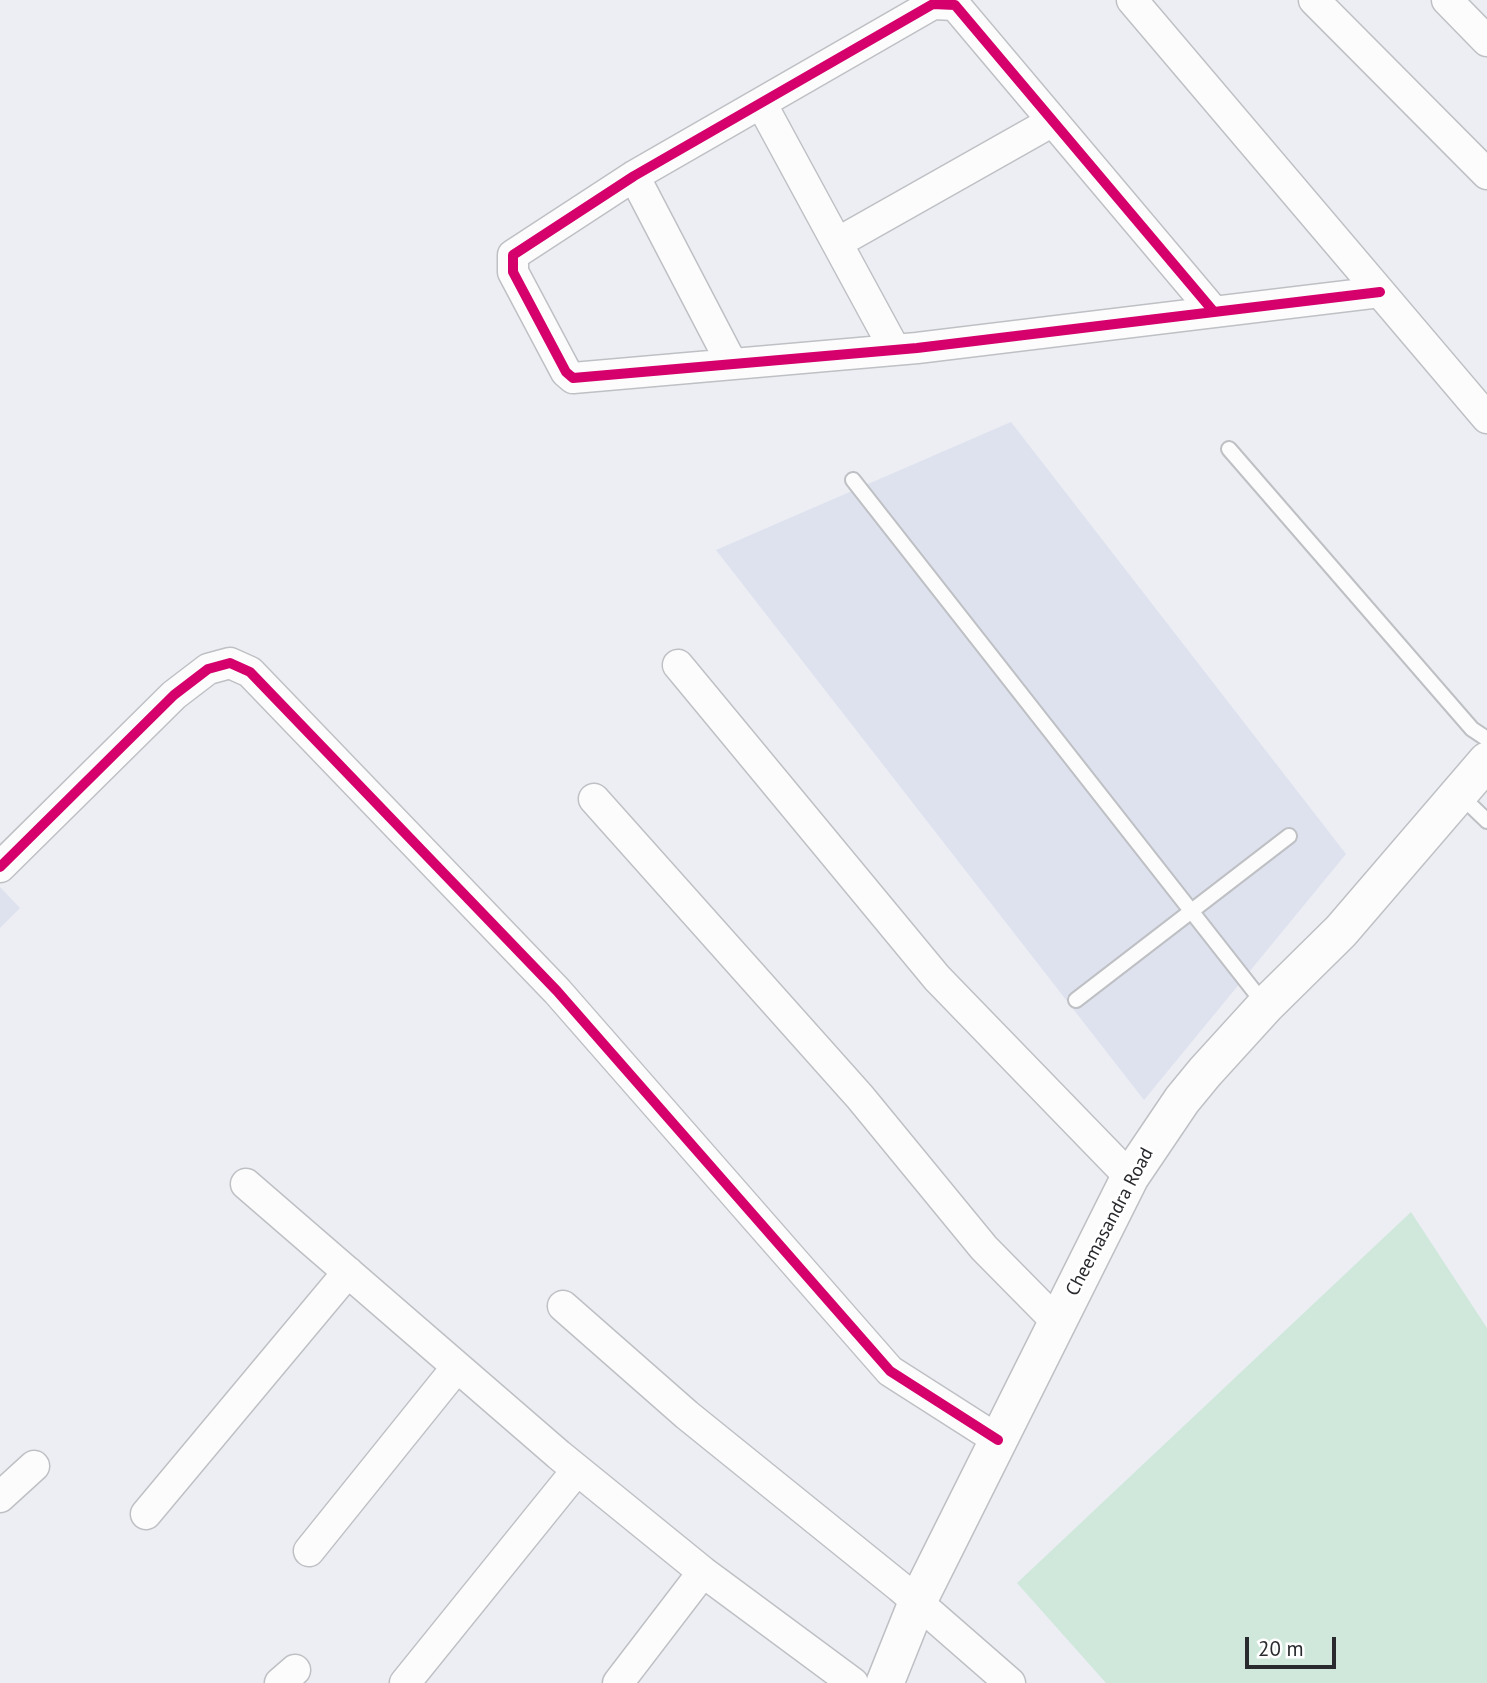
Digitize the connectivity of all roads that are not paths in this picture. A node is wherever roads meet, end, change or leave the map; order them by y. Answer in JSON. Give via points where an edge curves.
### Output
{"nodes":[{"id":1,"x":1132,"y":0,"type":"edge"},
{"id":2,"x":1314,"y":0,"type":"edge"},
{"id":3,"x":1447,"y":0,"type":"edge"},
{"id":4,"x":1487,"y":41,"type":"edge"},
{"id":5,"x":761,"y":103,"type":"junction"},
{"id":6,"x":1053,"y":121,"type":"junction"},
{"id":7,"x":1487,"y":174,"type":"edge"},
{"id":8,"x":634,"y":176,"type":"junction"},
{"id":9,"x":837,"y":243,"type":"junction"},
{"id":10,"x":1380,"y":292,"type":"junction"},
{"id":11,"x":1214,"y":312,"type":"junction"},
{"id":12,"x":895,"y":350,"type":"junction"},
{"id":13,"x":732,"y":364,"type":"junction"},
{"id":14,"x":1487,"y":418,"type":"edge"},
{"id":15,"x":1229,"y":449,"type":"dead end"},
{"id":16,"x":853,"y":480,"type":"dead end"},
{"id":17,"x":678,"y":665,"type":"dead end"},
{"id":18,"x":1487,"y":739,"type":"edge"},
{"id":19,"x":1487,"y":761,"type":"edge"},
{"id":20,"x":1460,"y":795,"type":"junction"},
{"id":21,"x":594,"y":799,"type":"dead end"},
{"id":22,"x":1487,"y":821,"type":"edge"},
{"id":23,"x":1289,"y":836,"type":"dead end"},
{"id":24,"x":0,"y":867,"type":"edge"},
{"id":25,"x":1193,"y":912,"type":"junction"},
{"id":26,"x":1076,"y":1000,"type":"dead end"},
{"id":27,"x":1266,"y":1005,"type":"junction"},
{"id":28,"x":1130,"y":1177,"type":"junction"},
{"id":29,"x":246,"y":1184,"type":"dead end"},
{"id":30,"x":348,"y":1272,"type":"junction"},
{"id":31,"x":563,"y":1306,"type":"dead end"},
{"id":32,"x":1057,"y":1322,"type":"junction"},
{"id":33,"x":457,"y":1367,"type":"junction"},
{"id":34,"x":998,"y":1440,"type":"junction"},
{"id":35,"x":34,"y":1466,"type":"dead end"},
{"id":36,"x":577,"y":1470,"type":"junction"},
{"id":37,"x":0,"y":1497,"type":"edge"},
{"id":38,"x":146,"y":1514,"type":"dead end"},
{"id":39,"x":309,"y":1551,"type":"dead end"},
{"id":40,"x":704,"y":1572,"type":"junction"},
{"id":41,"x":917,"y":1603,"type":"junction"},
{"id":42,"x":405,"y":1683,"type":"edge"},
{"id":43,"x":618,"y":1683,"type":"edge"},
{"id":44,"x":853,"y":1683,"type":"edge"},
{"id":45,"x":885,"y":1683,"type":"edge"},
{"id":46,"x":1010,"y":1683,"type":"edge"}],
"edges":[{"from":1,"to":10,"type":"street"},
{"from":2,"to":7,"type":"street"},
{"from":3,"to":4,"type":"street"},
{"from":5,"to":6,"type":"street","via":[[933,4],[954,5]]},
{"from":5,"to":8,"type":"street"},
{"from":5,"to":9,"type":"street"},
{"from":6,"to":9,"type":"street"},
{"from":6,"to":11,"type":"street"},
{"from":8,"to":13,"type":"street"},
{"from":8,"to":13,"type":"street","via":[[513,255],[513,272],[573,378]]},
{"from":9,"to":12,"type":"street"},
{"from":10,"to":11,"type":"street"},
{"from":10,"to":14,"type":"street"},
{"from":11,"to":12,"type":"street"},
{"from":12,"to":13,"type":"street"},
{"from":15,"to":18,"type":"lane","via":[[1472,729]]},
{"from":16,"to":25,"type":"lane"},
{"from":17,"to":28,"type":"street","via":[[937,978]]},
{"from":19,"to":20,"type":"street","name":"Cheemasandra Road"},
{"from":20,"to":22,"type":"lane"},
{"from":20,"to":27,"type":"street","name":"Cheemasandra Road","via":[[1341,930]]},
{"from":21,"to":32,"type":"street","via":[[860,1097],[984,1248]]},
{"from":23,"to":25,"type":"lane"},
{"from":24,"to":34,"type":"street","via":[[174,695],[208,669],[230,663],[250,672],[557,991],[890,1371]]},
{"from":25,"to":26,"type":"lane"},
{"from":25,"to":27,"type":"lane"},
{"from":27,"to":28,"type":"street","name":"Cheemasandra Road","via":[[1182,1100]]},
{"from":28,"to":32,"type":"street","name":"Cheemasandra Road"},
{"from":29,"to":30,"type":"street"},
{"from":30,"to":33,"type":"street"},
{"from":30,"to":38,"type":"street"},
{"from":31,"to":41,"type":"street","via":[[747,1466]]},
{"from":32,"to":34,"type":"street","name":"Cheemasandra Road"},
{"from":33,"to":36,"type":"street"},
{"from":33,"to":39,"type":"street"},
{"from":34,"to":41,"type":"street","name":"Cheemasandra Road"},
{"from":35,"to":37,"type":"street"},
{"from":36,"to":40,"type":"street"},
{"from":36,"to":42,"type":"street"},
{"from":40,"to":43,"type":"street"},
{"from":40,"to":44,"type":"street"},
{"from":41,"to":45,"type":"street","name":"Cheemasandra Road"},
{"from":41,"to":46,"type":"street"}]}
